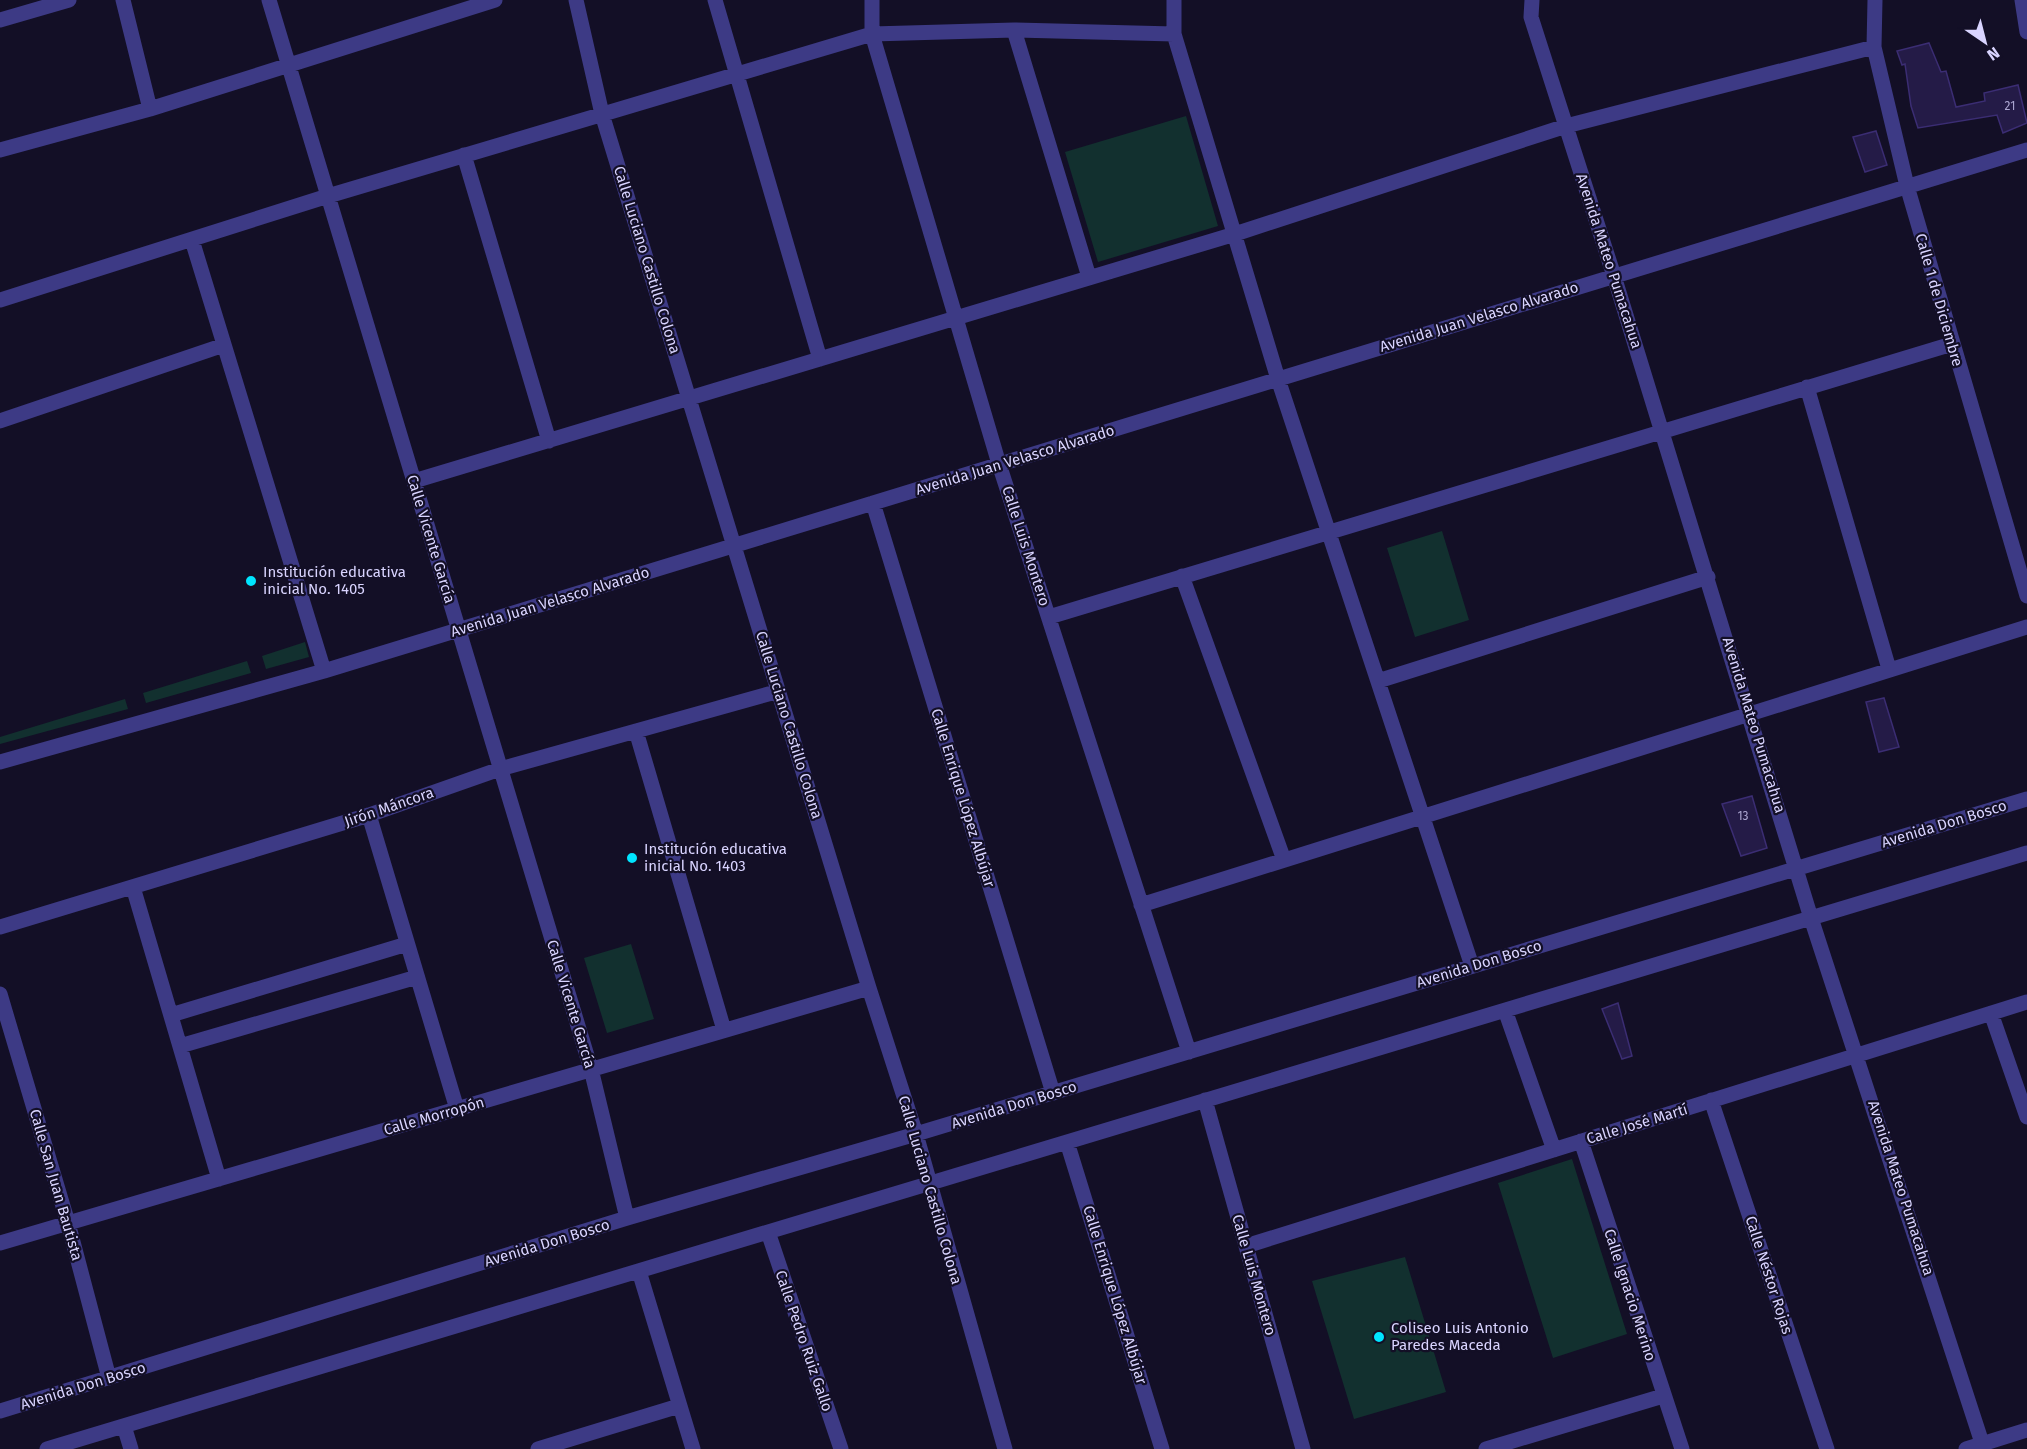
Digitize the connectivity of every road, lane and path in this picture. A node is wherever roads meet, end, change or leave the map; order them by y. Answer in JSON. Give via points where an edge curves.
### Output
{"nodes":[{"id":1,"x":69,"y":0,"type":"edge"},
{"id":2,"x":123,"y":0,"type":"edge"},
{"id":3,"x":269,"y":0,"type":"edge"},
{"id":4,"x":495,"y":0,"type":"edge"},
{"id":5,"x":576,"y":0,"type":"edge"},
{"id":6,"x":715,"y":0,"type":"edge"},
{"id":7,"x":872,"y":0,"type":"edge"},
{"id":8,"x":1174,"y":0,"type":"edge"},
{"id":9,"x":1532,"y":0,"type":"edge"},
{"id":10,"x":1875,"y":0,"type":"edge"},
{"id":11,"x":2022,"y":0,"type":"edge"},
{"id":12,"x":0,"y":20,"type":"edge"},
{"id":13,"x":1014,"y":30,"type":"junction"},
{"id":14,"x":2027,"y":32,"type":"edge"},
{"id":15,"x":872,"y":34,"type":"junction"},
{"id":16,"x":1174,"y":34,"type":"junction"},
{"id":17,"x":1874,"y":47,"type":"junction"},
{"id":18,"x":288,"y":65,"type":"junction"},
{"id":19,"x":735,"y":74,"type":"junction"},
{"id":20,"x":150,"y":109,"type":"junction"},
{"id":21,"x":603,"y":114,"type":"junction"},
{"id":22,"x":1566,"y":126,"type":"junction"},
{"id":23,"x":0,"y":150,"type":"edge"},
{"id":24,"x":2027,"y":150,"type":"edge"},
{"id":25,"x":464,"y":155,"type":"junction"},
{"id":26,"x":1907,"y":186,"type":"junction"},
{"id":27,"x":328,"y":196,"type":"junction"},
{"id":28,"x":1235,"y":234,"type":"junction"},
{"id":29,"x":192,"y":240,"type":"junction"},
{"id":30,"x":1614,"y":276,"type":"junction"},
{"id":31,"x":1089,"y":277,"type":"junction"},
{"id":32,"x":0,"y":300,"type":"edge"},
{"id":33,"x":956,"y":318,"type":"junction"},
{"id":34,"x":1952,"y":344,"type":"junction"},
{"id":35,"x":224,"y":345,"type":"junction"},
{"id":36,"x":820,"y":359,"type":"junction"},
{"id":37,"x":1278,"y":379,"type":"junction"},
{"id":38,"x":1807,"y":387,"type":"junction"},
{"id":39,"x":690,"y":399,"type":"junction"},
{"id":40,"x":1,"y":417,"type":"edge"},
{"id":41,"x":1662,"y":430,"type":"junction"},
{"id":42,"x":549,"y":441,"type":"junction"},
{"id":43,"x":999,"y":464,"type":"junction"},
{"id":44,"x":414,"y":481,"type":"junction"},
{"id":45,"x":873,"y":503,"type":"junction"},
{"id":46,"x":1329,"y":531,"type":"junction"},
{"id":47,"x":735,"y":545,"type":"junction"},
{"id":48,"x":1182,"y":576,"type":"junction"},
{"id":49,"x":1708,"y":577,"type":"junction"},
{"id":50,"x":2027,"y":596,"type":"edge"},
{"id":51,"x":1049,"y":617,"type":"junction"},
{"id":52,"x":2027,"y":627,"type":"edge"},
{"id":53,"x":458,"y":630,"type":"junction"},
{"id":54,"x":1889,"y":669,"type":"junction"},
{"id":55,"x":324,"y":671,"type":"junction"},
{"id":56,"x":1378,"y":681,"type":"junction"},
{"id":57,"x":779,"y":691,"type":"junction"},
{"id":58,"x":1750,"y":712,"type":"junction"},
{"id":59,"x":636,"y":731,"type":"junction"},
{"id":60,"x":0,"y":762,"type":"edge"},
{"id":61,"x":500,"y":769,"type":"junction"},
{"id":62,"x":2027,"y":799,"type":"edge"},
{"id":63,"x":369,"y":815,"type":"junction"},
{"id":64,"x":1422,"y":816,"type":"junction"},
{"id":65,"x":2027,"y":853,"type":"edge"},
{"id":66,"x":1284,"y":860,"type":"junction"},
{"id":67,"x":1798,"y":868,"type":"junction"},
{"id":68,"x":133,"y":887,"type":"junction"},
{"id":69,"x":1142,"y":905,"type":"junction"},
{"id":70,"x":1811,"y":918,"type":"junction"},
{"id":71,"x":0,"y":927,"type":"edge"},
{"id":72,"x":407,"y":944,"type":"junction"},
{"id":73,"x":1472,"y":966,"type":"junction"},
{"id":74,"x":417,"y":977,"type":"junction"},
{"id":75,"x":868,"y":988,"type":"junction"},
{"id":76,"x":0,"y":994,"type":"edge"},
{"id":77,"x":2027,"y":1002,"type":"edge"},
{"id":78,"x":1505,"y":1010,"type":"junction"},
{"id":79,"x":1991,"y":1013,"type":"junction"},
{"id":80,"x":171,"y":1015,"type":"junction"},
{"id":81,"x":724,"y":1030,"type":"junction"},
{"id":82,"x":6,"y":1032,"type":"edge"},
{"id":83,"x":180,"y":1046,"type":"junction"},
{"id":84,"x":1189,"y":1052,"type":"junction"},
{"id":85,"x":1858,"y":1055,"type":"junction"},
{"id":86,"x":591,"y":1070,"type":"junction"},
{"id":87,"x":1053,"y":1093,"type":"junction"},
{"id":88,"x":1205,"y":1100,"type":"junction"},
{"id":89,"x":1711,"y":1100,"type":"junction"},
{"id":90,"x":457,"y":1109,"type":"junction"},
{"id":91,"x":2027,"y":1117,"type":"edge"},
{"id":92,"x":916,"y":1134,"type":"junction"},
{"id":93,"x":1581,"y":1141,"type":"junction"},
{"id":94,"x":1067,"y":1142,"type":"junction"},
{"id":95,"x":1554,"y":1150,"type":"junction"},
{"id":96,"x":219,"y":1179,"type":"junction"},
{"id":97,"x":929,"y":1184,"type":"junction"},
{"id":98,"x":627,"y":1218,"type":"junction"},
{"id":99,"x":68,"y":1223,"type":"junction"},
{"id":100,"x":768,"y":1232,"type":"junction"},
{"id":101,"x":0,"y":1243,"type":"edge"},
{"id":102,"x":1246,"y":1246,"type":"junction"},
{"id":103,"x":639,"y":1271,"type":"junction"},
{"id":104,"x":109,"y":1378,"type":"junction"},
{"id":105,"x":1663,"y":1396,"type":"junction"},
{"id":106,"x":679,"y":1406,"type":"junction"},
{"id":107,"x":0,"y":1411,"type":"edge"},
{"id":108,"x":124,"y":1426,"type":"junction"},
{"id":109,"x":2027,"y":1430,"type":"edge"},
{"id":110,"x":1983,"y":1446,"type":"edge"},
{"id":111,"x":46,"y":1449,"type":"edge"},
{"id":112,"x":131,"y":1449,"type":"edge"},
{"id":113,"x":538,"y":1449,"type":"edge"},
{"id":114,"x":693,"y":1449,"type":"edge"},
{"id":115,"x":841,"y":1449,"type":"edge"},
{"id":116,"x":1005,"y":1449,"type":"edge"},
{"id":117,"x":1162,"y":1449,"type":"edge"},
{"id":118,"x":1303,"y":1449,"type":"edge"},
{"id":119,"x":1485,"y":1449,"type":"edge"},
{"id":120,"x":1682,"y":1449,"type":"edge"},
{"id":121,"x":1827,"y":1449,"type":"edge"},
{"id":122,"x":1966,"y":1449,"type":"edge"}],
"edges":[{"from":1,"to":12,"type":"street"},
{"from":2,"to":20,"type":"street"},
{"from":3,"to":18,"type":"street","name":"Calle Vicente García"},
{"from":4,"to":18,"type":"street"},
{"from":5,"to":21,"type":"street","name":"Calle Luciano Castillo Colona"},
{"from":6,"to":19,"type":"street"},
{"from":7,"to":15,"type":"street","name":"Calle Luis Montero"},
{"from":8,"to":16,"type":"street"},
{"from":9,"to":22,"type":"street","name":"Avenida Mateo Pumacahua","via":[[1531,17]]},
{"from":10,"to":17,"type":"street","name":"Calle 1 de Diciembre"},
{"from":11,"to":14,"type":"street"},
{"from":13,"to":15,"type":"street"},
{"from":13,"to":16,"type":"street"},
{"from":13,"to":31,"type":"street"},
{"from":15,"to":19,"type":"street"},
{"from":15,"to":33,"type":"street","name":"Calle Luis Montero"},
{"from":16,"to":28,"type":"street"},
{"from":17,"to":22,"type":"street"},
{"from":17,"to":26,"type":"street","name":"Calle 1 de Diciembre"},
{"from":18,"to":20,"type":"street"},
{"from":18,"to":27,"type":"street","name":"Calle Vicente García"},
{"from":19,"to":21,"type":"street"},
{"from":19,"to":36,"type":"street"},
{"from":20,"to":23,"type":"street"},
{"from":21,"to":25,"type":"street"},
{"from":21,"to":39,"type":"street","name":"Calle Luciano Castillo Colona"},
{"from":22,"to":28,"type":"street"},
{"from":22,"to":30,"type":"street","name":"Avenida Mateo Pumacahua"},
{"from":24,"to":26,"type":"street","name":"Avenida Juan Velasco Alvarado"},
{"from":25,"to":27,"type":"street"},
{"from":25,"to":42,"type":"street"},
{"from":26,"to":30,"type":"street","name":"Avenida Juan Velasco Alvarado"},
{"from":26,"to":34,"type":"street","name":"Calle 1 de Diciembre"},
{"from":27,"to":29,"type":"street"},
{"from":27,"to":44,"type":"street","name":"Calle Vicente García"},
{"from":28,"to":31,"type":"street"},
{"from":28,"to":37,"type":"street"},
{"from":29,"to":32,"type":"street"},
{"from":29,"to":35,"type":"street"},
{"from":30,"to":37,"type":"street","name":"Avenida Juan Velasco Alvarado"},
{"from":30,"to":41,"type":"street","name":"Avenida Mateo Pumacahua"},
{"from":31,"to":33,"type":"street"},
{"from":33,"to":36,"type":"street"},
{"from":33,"to":43,"type":"street","name":"Calle Luis Montero"},
{"from":34,"to":38,"type":"street"},
{"from":34,"to":50,"type":"street","name":"Calle 1 de Diciembre"},
{"from":35,"to":40,"type":"street"},
{"from":35,"to":55,"type":"street"},
{"from":36,"to":39,"type":"street"},
{"from":37,"to":43,"type":"street","name":"Avenida Juan Velasco Alvarado"},
{"from":37,"to":46,"type":"street"},
{"from":38,"to":41,"type":"street"},
{"from":38,"to":54,"type":"street"},
{"from":39,"to":42,"type":"street"},
{"from":39,"to":47,"type":"street","name":"Calle Luciano Castillo Colona"},
{"from":41,"to":46,"type":"street"},
{"from":41,"to":49,"type":"street","name":"Avenida Mateo Pumacahua"},
{"from":42,"to":44,"type":"street"},
{"from":43,"to":45,"type":"street","name":"Avenida Juan Velasco Alvarado"},
{"from":43,"to":51,"type":"street","name":"Calle Luis Montero"},
{"from":44,"to":53,"type":"street","name":"Calle Vicente García"},
{"from":45,"to":47,"type":"street","name":"Avenida Juan Velasco Alvarado"},
{"from":45,"to":87,"type":"street","name":"Calle Enrique López Albújar"},
{"from":46,"to":48,"type":"street"},
{"from":46,"to":56,"type":"street"},
{"from":47,"to":53,"type":"street","name":"Avenida Juan Velasco Alvarado"},
{"from":47,"to":57,"type":"street","name":"Calle Luciano Castillo Colona"},
{"from":48,"to":51,"type":"street"},
{"from":48,"to":66,"type":"street"},
{"from":49,"to":56,"type":"street"},
{"from":49,"to":58,"type":"street","name":"Avenida Mateo Pumacahua"},
{"from":51,"to":69,"type":"street","name":"Calle Luis Montero"},
{"from":52,"to":54,"type":"street"},
{"from":53,"to":55,"type":"street","name":"Avenida Juan Velasco Alvarado"},
{"from":53,"to":61,"type":"street","name":"Calle Vicente García"},
{"from":54,"to":58,"type":"street"},
{"from":55,"to":60,"type":"street","name":"Avenida Juan Velasco Alvarado"},
{"from":56,"to":64,"type":"street"},
{"from":57,"to":59,"type":"street","name":"Jirón Máncora"},
{"from":57,"to":75,"type":"street","name":"Calle Luciano Castillo Colona"},
{"from":58,"to":64,"type":"street"},
{"from":58,"to":67,"type":"street","name":"Avenida Mateo Pumacahua"},
{"from":59,"to":61,"type":"street","name":"Jirón Máncora"},
{"from":59,"to":81,"type":"street"},
{"from":61,"to":63,"type":"street","name":"Jirón Máncora"},
{"from":61,"to":86,"type":"street","name":"Calle Vicente García"},
{"from":62,"to":67,"type":"street","name":"Avenida Don Bosco"},
{"from":63,"to":68,"type":"street","name":"Jirón Máncora"},
{"from":63,"to":72,"type":"street"},
{"from":64,"to":66,"type":"street"},
{"from":64,"to":73,"type":"street"},
{"from":65,"to":70,"type":"street"},
{"from":66,"to":69,"type":"street"},
{"from":67,"to":70,"type":"street","name":"Avenida Mateo Pumacahua"},
{"from":67,"to":73,"type":"street","name":"Avenida Don Bosco"},
{"from":68,"to":71,"type":"street","name":"Jirón Máncora"},
{"from":68,"to":80,"type":"street"},
{"from":69,"to":84,"type":"street","name":"Calle Luis Montero"},
{"from":70,"to":78,"type":"street"},
{"from":70,"to":85,"type":"street","name":"Avenida Mateo Pumacahua"},
{"from":72,"to":74,"type":"street"},
{"from":72,"to":80,"type":"street"},
{"from":73,"to":84,"type":"street","name":"Avenida Don Bosco"},
{"from":74,"to":83,"type":"street"},
{"from":74,"to":90,"type":"street"},
{"from":75,"to":81,"type":"street","name":"Calle Morropón"},
{"from":75,"to":92,"type":"street","name":"Calle Luciano Castillo Colona"},
{"from":76,"to":82,"type":"street","name":"Calle San Juan Bautista"},
{"from":77,"to":79,"type":"street","name":"Calle José Martí"},
{"from":78,"to":88,"type":"street"},
{"from":78,"to":95,"type":"street"},
{"from":79,"to":85,"type":"street","name":"Calle José Martí"},
{"from":79,"to":91,"type":"street"},
{"from":80,"to":83,"type":"street"},
{"from":81,"to":86,"type":"street","name":"Calle Morropón"},
{"from":82,"to":99,"type":"street","name":"Calle San Juan Bautista"},
{"from":83,"to":96,"type":"street"},
{"from":84,"to":87,"type":"street","name":"Avenida Don Bosco"},
{"from":85,"to":89,"type":"street","name":"Calle José Martí"},
{"from":85,"to":110,"type":"street","name":"Avenida Mateo Pumacahua"},
{"from":86,"to":90,"type":"street","name":"Calle Morropón"},
{"from":86,"to":98,"type":"street","name":"Calle Vicente García"},
{"from":87,"to":92,"type":"street","name":"Avenida Don Bosco"},
{"from":88,"to":94,"type":"street"},
{"from":88,"to":102,"type":"street","name":"Calle Luis Montero"},
{"from":89,"to":93,"type":"street","name":"Calle José Martí"},
{"from":89,"to":121,"type":"street","name":"Calle Néstor Rojas"},
{"from":90,"to":96,"type":"street","name":"Calle Morropón"},
{"from":92,"to":97,"type":"street","name":"Calle Luciano Castillo Colona"},
{"from":92,"to":98,"type":"street","name":"Avenida Don Bosco"},
{"from":93,"to":95,"type":"street","name":"Calle José Martí"},
{"from":93,"to":105,"type":"street","name":"Calle Ignacio Merino"},
{"from":94,"to":97,"type":"street"},
{"from":94,"to":117,"type":"street","name":"Calle Enrique López Albújar"},
{"from":95,"to":102,"type":"street","name":"Calle José Martí"},
{"from":96,"to":99,"type":"street","name":"Calle Morropón"},
{"from":97,"to":100,"type":"street"},
{"from":97,"to":116,"type":"street","name":"Calle Luciano Castillo Colona"},
{"from":98,"to":104,"type":"street","name":"Avenida Don Bosco"},
{"from":99,"to":101,"type":"street","name":"Calle Morropón"},
{"from":99,"to":104,"type":"street","name":"Calle San Juan Bautista"},
{"from":100,"to":103,"type":"street"},
{"from":100,"to":115,"type":"street","name":"Calle Pedro Ruiz Gallo"},
{"from":102,"to":118,"type":"street","name":"Calle Luis Montero"},
{"from":103,"to":106,"type":"street"},
{"from":103,"to":108,"type":"street"},
{"from":104,"to":107,"type":"street","name":"Avenida Don Bosco"},
{"from":105,"to":119,"type":"street"},
{"from":105,"to":120,"type":"street","name":"Calle Ignacio Merino"},
{"from":106,"to":113,"type":"street"},
{"from":106,"to":114,"type":"street"},
{"from":108,"to":111,"type":"street"},
{"from":108,"to":112,"type":"street"},
{"from":109,"to":110,"type":"street"},
{"from":110,"to":122,"type":"street"}]}
